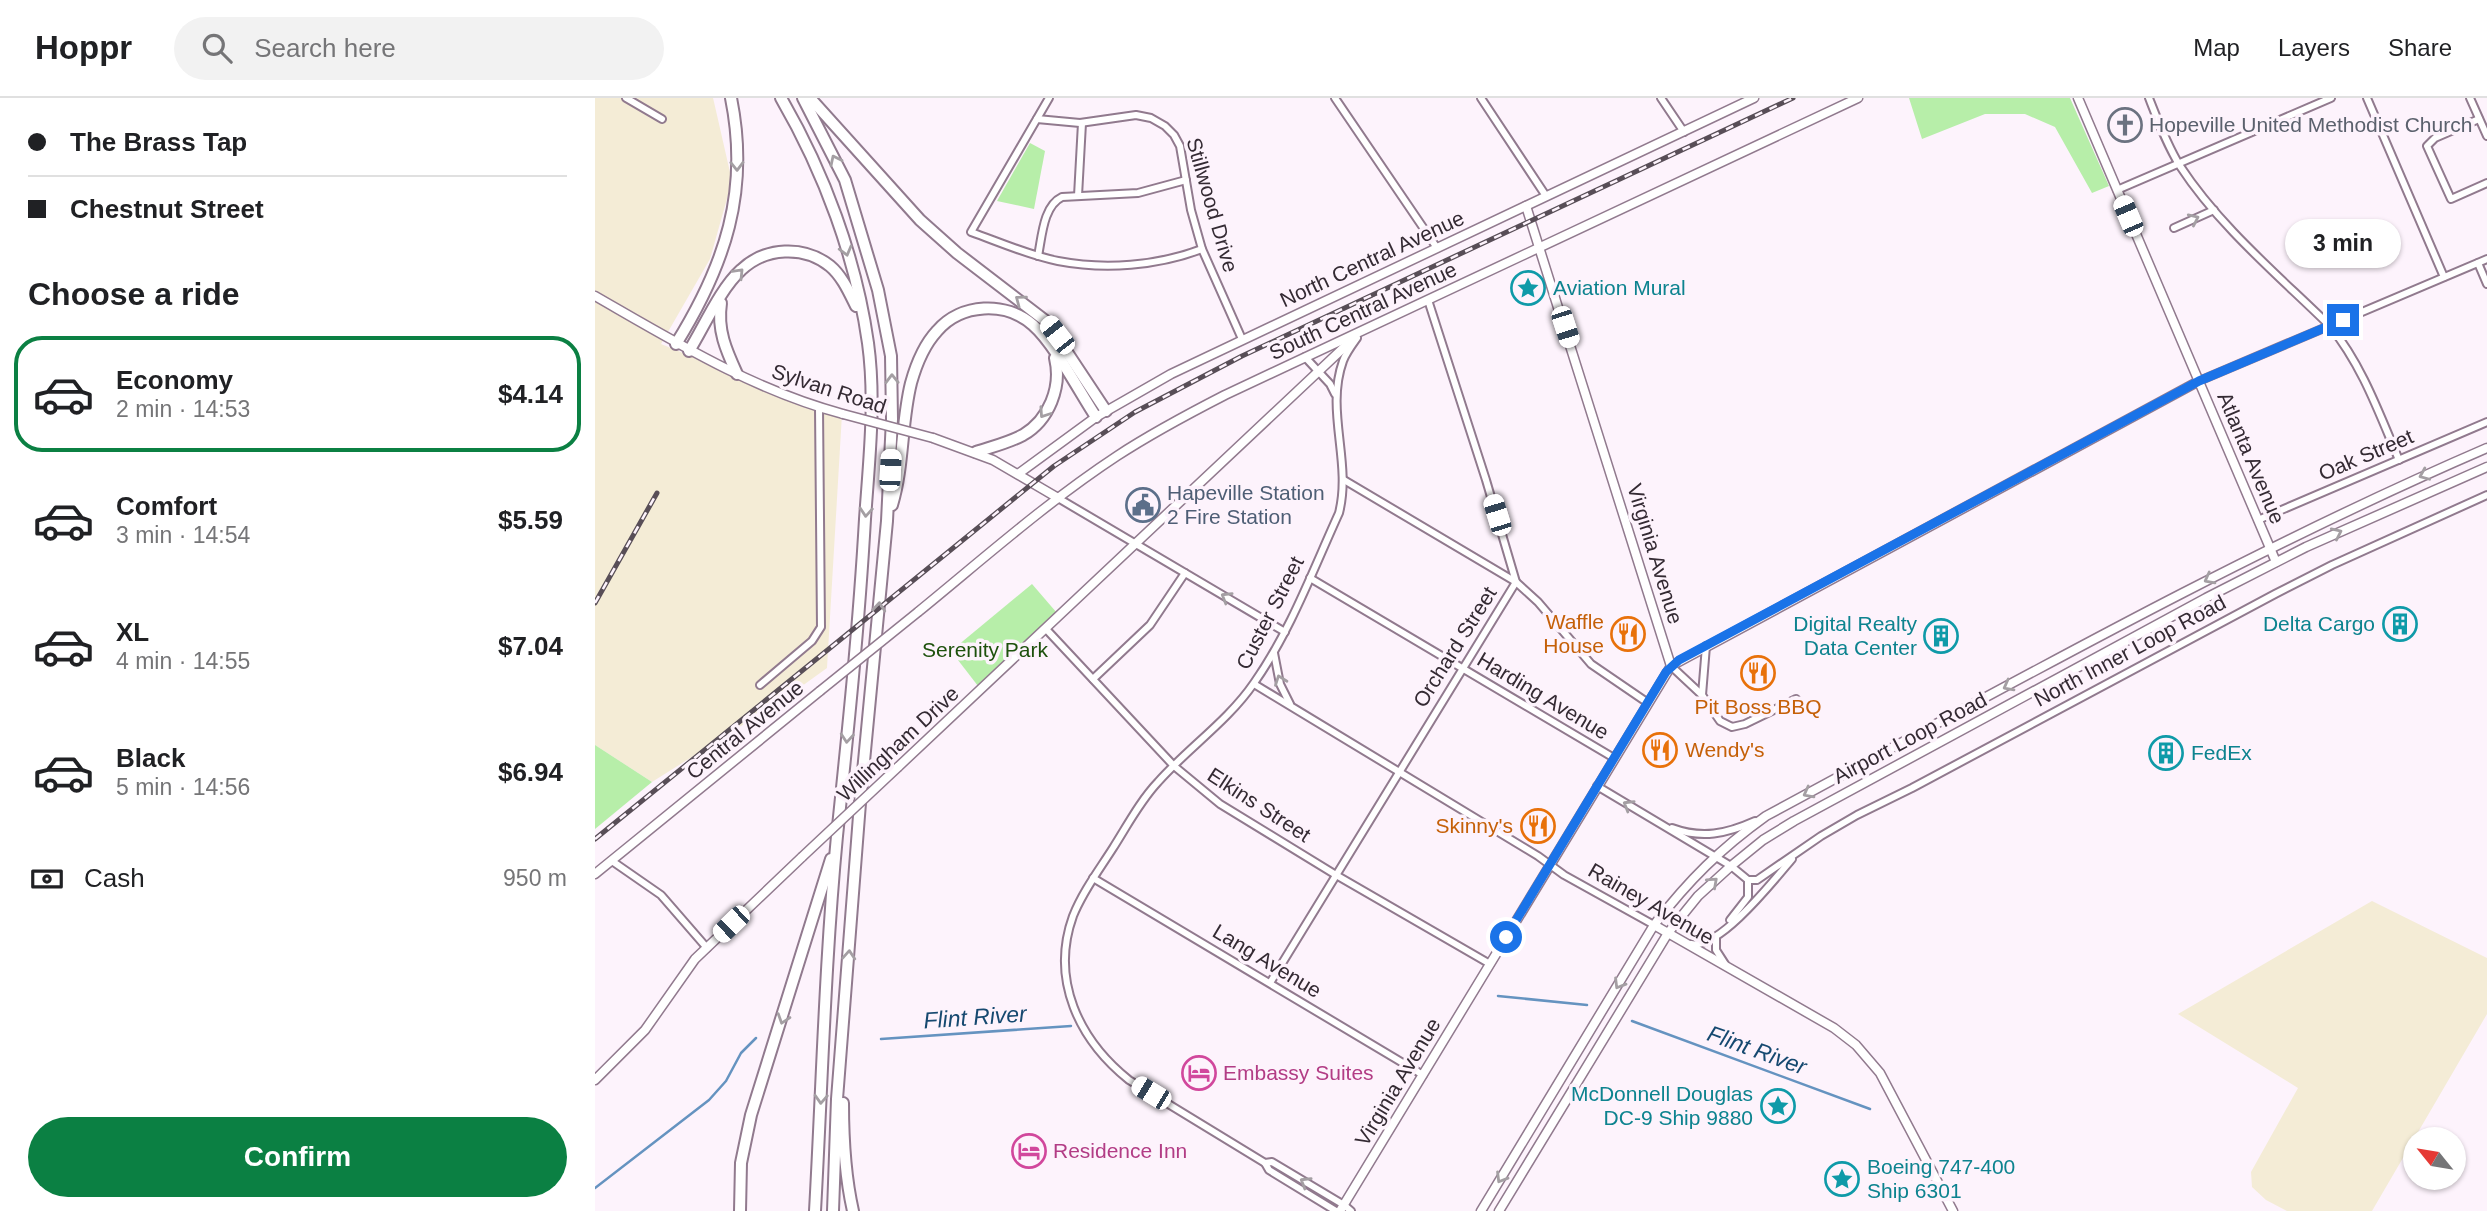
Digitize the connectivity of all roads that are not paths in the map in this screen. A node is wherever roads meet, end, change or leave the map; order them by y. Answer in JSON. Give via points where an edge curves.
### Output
{"nodes":[{"id":1,"x":626,"y":98,"type":"edge"},
{"id":2,"x":731,"y":98,"type":"edge"},
{"id":3,"x":781,"y":98,"type":"edge"},
{"id":4,"x":803,"y":98,"type":"edge"},
{"id":5,"x":810,"y":98,"type":"edge"},
{"id":6,"x":1049,"y":98,"type":"edge"},
{"id":7,"x":1335,"y":98,"type":"edge"},
{"id":8,"x":1481,"y":98,"type":"edge"},
{"id":9,"x":1661,"y":98,"type":"edge"},
{"id":10,"x":1754,"y":98,"type":"edge"},
{"id":11,"x":1858,"y":98,"type":"edge"},
{"id":12,"x":2078,"y":98,"type":"edge"},
{"id":13,"x":2149,"y":98,"type":"edge"},
{"id":14,"x":2331,"y":98,"type":"edge"},
{"id":15,"x":2367,"y":98,"type":"edge"},
{"id":16,"x":2470,"y":98,"type":"edge"},
{"id":17,"x":661,"y":119,"type":"dead end"},
{"id":18,"x":1037,"y":119,"type":"junction"},
{"id":19,"x":2479,"y":119,"type":"junction"},
{"id":20,"x":1081,"y":123,"type":"junction"},
{"id":21,"x":1684,"y":132,"type":"junction"},
{"id":22,"x":2487,"y":136,"type":"edge"},
{"id":23,"x":2178,"y":163,"type":"junction"},
{"id":24,"x":1186,"y":180,"type":"junction"},
{"id":25,"x":2487,"y":183,"type":"edge"},
{"id":26,"x":2117,"y":190,"type":"junction"},
{"id":27,"x":1077,"y":196,"type":"junction"},
{"id":28,"x":1546,"y":196,"type":"junction"},
{"id":29,"x":1526,"y":206,"type":"junction"},
{"id":30,"x":2214,"y":210,"type":"junction"},
{"id":31,"x":2174,"y":228,"type":"dead end"},
{"id":32,"x":1437,"y":248,"type":"junction"},
{"id":33,"x":1540,"y":248,"type":"junction"},
{"id":34,"x":1202,"y":249,"type":"junction"},
{"id":35,"x":1038,"y":256,"type":"junction"},
{"id":36,"x":2487,"y":259,"type":"edge"},
{"id":37,"x":2478,"y":262,"type":"junction"},
{"id":38,"x":2444,"y":277,"type":"junction"},
{"id":39,"x":2487,"y":284,"type":"edge"},
{"id":40,"x":723,"y":295,"type":"junction"},
{"id":41,"x":595,"y":296,"type":"edge"},
{"id":42,"x":1428,"y":300,"type":"junction"},
{"id":43,"x":863,"y":322,"type":"junction"},
{"id":44,"x":2330,"y":326,"type":"junction"},
{"id":45,"x":1362,"y":330,"type":"junction"},
{"id":46,"x":1242,"y":339,"type":"junction"},
{"id":47,"x":676,"y":344,"type":"junction"},
{"id":48,"x":1052,"y":349,"type":"junction"},
{"id":49,"x":689,"y":351,"type":"junction"},
{"id":50,"x":1305,"y":357,"type":"junction"},
{"id":51,"x":1318,"y":372,"type":"junction"},
{"id":52,"x":737,"y":374,"type":"junction"},
{"id":53,"x":2199,"y":381,"type":"junction"},
{"id":54,"x":1336,"y":396,"type":"junction"},
{"id":55,"x":819,"y":408,"type":"junction"},
{"id":56,"x":1101,"y":414,"type":"junction"},
{"id":57,"x":2487,"y":422,"type":"edge"},
{"id":58,"x":2487,"y":448,"type":"edge"},
{"id":59,"x":976,"y":453,"type":"junction"},
{"id":60,"x":2399,"y":460,"type":"junction"},
{"id":61,"x":2487,"y":467,"type":"edge"},
{"id":62,"x":1018,"y":474,"type":"junction"},
{"id":63,"x":1344,"y":480,"type":"junction"},
{"id":64,"x":2487,"y":495,"type":"edge"},
{"id":65,"x":1058,"y":498,"type":"junction"},
{"id":66,"x":2258,"y":520,"type":"junction"},
{"id":67,"x":887,"y":521,"type":"junction"},
{"id":68,"x":1137,"y":544,"type":"junction"},
{"id":69,"x":2270,"y":547,"type":"junction"},
{"id":70,"x":2276,"y":562,"type":"junction"},
{"id":71,"x":1185,"y":573,"type":"junction"},
{"id":72,"x":1310,"y":578,"type":"junction"},
{"id":73,"x":1516,"y":582,"type":"junction"},
{"id":74,"x":918,"y":612,"type":"joint"},
{"id":75,"x":1046,"y":629,"type":"junction"},
{"id":76,"x":1285,"y":632,"type":"junction"},
{"id":77,"x":1706,"y":646,"type":"junction"},
{"id":78,"x":1274,"y":653,"type":"junction"},
{"id":79,"x":1671,"y":666,"type":"junction"},
{"id":80,"x":1461,"y":667,"type":"junction"},
{"id":81,"x":1093,"y":679,"type":"junction"},
{"id":82,"x":1254,"y":684,"type":"junction"},
{"id":83,"x":760,"y":685,"type":"dead end"},
{"id":84,"x":1702,"y":695,"type":"junction"},
{"id":85,"x":1796,"y":699,"type":"dead end"},
{"id":86,"x":1648,"y":703,"type":"junction"},
{"id":87,"x":1291,"y":706,"type":"junction"},
{"id":88,"x":1614,"y":758,"type":"junction"},
{"id":89,"x":1174,"y":766,"type":"junction"},
{"id":90,"x":1399,"y":771,"type":"junction"},
{"id":91,"x":1597,"y":786,"type":"junction"},
{"id":92,"x":1766,"y":816,"type":"junction"},
{"id":93,"x":1655,"y":822,"type":"junction"},
{"id":94,"x":838,"y":836,"type":"junction"},
{"id":95,"x":1798,"y":852,"type":"junction"},
{"id":96,"x":1713,"y":857,"type":"junction"},
{"id":97,"x":612,"y":861,"type":"junction"},
{"id":98,"x":1550,"y":865,"type":"junction"},
{"id":99,"x":1731,"y":866,"type":"junction"},
{"id":100,"x":595,"y":874,"type":"edge"},
{"id":101,"x":1336,"y":875,"type":"junction"},
{"id":102,"x":1093,"y":878,"type":"junction"},
{"id":103,"x":1748,"y":880,"type":"junction"},
{"id":104,"x":1654,"y":925,"type":"junction"},
{"id":105,"x":1668,"y":933,"type":"junction"},
{"id":106,"x":1716,"y":938,"type":"junction"},
{"id":107,"x":1684,"y":943,"type":"junction"},
{"id":108,"x":707,"y":948,"type":"junction"},
{"id":109,"x":1490,"y":964,"type":"junction"},
{"id":110,"x":1727,"y":967,"type":"junction"},
{"id":111,"x":1270,"y":983,"type":"junction"},
{"id":112,"x":844,"y":1023,"type":"junction"},
{"id":113,"x":1423,"y":1075,"type":"junction"},
{"id":114,"x":595,"y":1080,"type":"edge"},
{"id":115,"x":1343,"y":1209,"type":"edge"},
{"id":116,"x":740,"y":1211,"type":"edge"},
{"id":117,"x":815,"y":1211,"type":"edge"},
{"id":118,"x":833,"y":1211,"type":"edge"},
{"id":119,"x":853,"y":1211,"type":"edge"},
{"id":120,"x":1482,"y":1211,"type":"edge"},
{"id":121,"x":1499,"y":1211,"type":"edge"},
{"id":122,"x":1953,"y":1211,"type":"edge"}],
"edges":[{"from":1,"to":17,"type":"street"},
{"from":2,"to":47,"type":"highway","one_way":true,"via":[[738,176],[733,216],[710,284]]},
{"from":3,"to":43,"type":"highway","one_way":true,"via":[[817,167],[841,233]]},
{"from":67,"to":4,"type":"highway","one_way":true,"via":[[893,419],[891,355],[878,290],[845,180]]},
{"from":56,"to":5,"type":"highway","one_way":true,"via":[[1047,323],[921,220]]},
{"from":6,"to":18,"type":"street"},
{"from":7,"to":32,"type":"street"},
{"from":8,"to":28,"type":"street"},
{"from":9,"to":21,"type":"street"},
{"from":10,"to":21,"type":"main road","name":"North Central Avenue"},
{"from":11,"to":33,"type":"main road","name":"South Central Avenue"},
{"from":12,"to":26,"type":"main road","name":"Atlanta Avenue"},
{"from":13,"to":23,"type":"street"},
{"from":14,"to":23,"type":"street"},
{"from":15,"to":38,"type":"street"},
{"from":16,"to":19,"type":"street"},
{"from":18,"to":20,"type":"street","name":"Stillwood Drive"},
{"from":18,"to":35,"type":"street","via":[[971,232]]},
{"from":19,"to":22,"type":"street"},
{"from":19,"to":25,"type":"street","via":[[2427,146],[2451,199]]},
{"from":20,"to":24,"type":"street","name":"Stillwood Drive","via":[[1126,115],[1165,125],[1180,146]]},
{"from":20,"to":27,"type":"street"},
{"from":21,"to":28,"type":"main road","name":"North Central Avenue"},
{"from":23,"to":26,"type":"street"},
{"from":23,"to":30,"type":"street"},
{"from":24,"to":27,"type":"street","via":[[1138,193]]},
{"from":24,"to":34,"type":"street","name":"Stillwood Drive"},
{"from":26,"to":53,"type":"main road","name":"Atlanta Avenue"},
{"from":27,"to":35,"type":"street","via":[[1054,201]]},
{"from":28,"to":29,"type":"main road","name":"North Central Avenue"},
{"from":29,"to":32,"type":"main road","name":"North Central Avenue"},
{"from":29,"to":33,"type":"main road","name":"Virginia Avenue"},
{"from":31,"to":30,"type":"street","one_way":true},
{"from":30,"to":44,"type":"street"},
{"from":32,"to":46,"type":"main road","name":"North Central Avenue"},
{"from":33,"to":42,"type":"main road","name":"South Central Avenue"},
{"from":33,"to":79,"type":"main road","name":"Virginia Avenue"},
{"from":34,"to":35,"type":"street","via":[[1159,261],[1109,266]]},
{"from":34,"to":46,"type":"street","name":"Stillwood Drive"},
{"from":36,"to":37,"type":"street"},
{"from":37,"to":38,"type":"street"},
{"from":37,"to":39,"type":"street"},
{"from":38,"to":44,"type":"street"},
{"from":40,"to":43,"type":"highway","one_way":true,"via":[[732,279],[755,259],[769,253],[802,253],[831,267]]},
{"from":40,"to":49,"type":"highway"},
{"from":40,"to":52,"type":"highway","via":[[720,327]]},
{"from":41,"to":47,"type":"main road","name":"Sylvan Road"},
{"from":42,"to":45,"type":"main road","name":"South Central Avenue"},
{"from":42,"to":73,"type":"street","name":"Orchard Street"},
{"from":43,"to":94,"type":"highway","one_way":true,"via":[[871,394],[869,456],[856,662]]},
{"from":44,"to":53,"type":"street"},
{"from":44,"to":60,"type":"street","via":[[2357,365]]},
{"from":45,"to":50,"type":"main road","name":"South Central Avenue"},
{"from":45,"to":51,"type":"main road","name":"Willingham Drive"},
{"from":45,"to":54,"type":"street","name":"Custer Street","via":[[1343,360]]},
{"from":46,"to":56,"type":"main road","name":"North Central Avenue"},
{"from":47,"to":49,"type":"main road","name":"Sylvan Road"},
{"from":48,"to":56,"type":"highway"},
{"from":48,"to":59,"type":"highway","one_way":true,"via":[[1056,386],[1041,420],[1021,436]]},
{"from":48,"to":67,"type":"highway","via":[[1034,325],[996,309],[969,310],[936,331],[911,384],[898,484]]},
{"from":49,"to":52,"type":"main road","name":"Sylvan Road"},
{"from":50,"to":51,"type":"street"},
{"from":50,"to":65,"type":"main road","name":"South Central Avenue","via":[[1179,419]]},
{"from":51,"to":54,"type":"street"},
{"from":51,"to":68,"type":"main road","name":"Willingham Drive"},
{"from":52,"to":55,"type":"main road","name":"Sylvan Road"},
{"from":53,"to":66,"type":"main road","name":"Atlanta Avenue"},
{"from":53,"to":77,"type":"main road"},
{"from":54,"to":63,"type":"street","name":"Custer Street"},
{"from":55,"to":59,"type":"main road","name":"Sylvan Road","bridge":true},
{"from":55,"to":83,"type":"street","via":[[821,627],[813,641]]},
{"from":56,"to":62,"type":"main road","name":"North Central Avenue"},
{"from":57,"to":60,"type":"street","name":"Oak Street"},
{"from":58,"to":69,"type":"main road","name":"Airport Loop Road","one_way":true},
{"from":59,"to":62,"type":"main road","name":"Sylvan Road"},
{"from":60,"to":66,"type":"street","name":"Oak Street"},
{"from":70,"to":61,"type":"main road","name":"Airport Loop Road","one_way":true},
{"from":62,"to":65,"type":"main road","name":"Sylvan Road"},
{"from":63,"to":72,"type":"street","name":"Custer Street","via":[[1339,513]]},
{"from":63,"to":73,"type":"street"},
{"from":64,"to":95,"type":"street","name":"North Inner Loop Road","via":[[2286,588],[1857,815]]},
{"from":65,"to":68,"type":"street"},
{"from":65,"to":74,"type":"main road","name":"South Central Avenue"},
{"from":66,"to":69,"type":"main road","name":"Atlanta Avenue"},
{"from":112,"to":67,"type":"highway","one_way":true},
{"from":68,"to":71,"type":"street"},
{"from":68,"to":75,"type":"main road","name":"Willingham Drive"},
{"from":69,"to":70,"type":"main road","name":"Atlanta Avenue"},
{"from":69,"to":92,"type":"main road","name":"Airport Loop Road","one_way":true},
{"from":70,"to":99,"type":"main road","name":"Airport Loop Road","via":[[1794,821]]},
{"from":76,"to":71,"type":"street","one_way":true},
{"from":71,"to":81,"type":"street","via":[[1150,625]]},
{"from":72,"to":76,"type":"street","name":"Custer Street"},
{"from":72,"to":80,"type":"street","name":"Harding Avenue"},
{"from":73,"to":80,"type":"street","name":"Orchard Street"},
{"from":73,"to":86,"type":"street","via":[[1591,664]]},
{"from":74,"to":97,"type":"main road","name":"Central Avenue","bridge":true},
{"from":75,"to":81,"type":"street","name":"Elkins Street"},
{"from":75,"to":108,"type":"main road","name":"Willingham Drive","bridge":true},
{"from":76,"to":78,"type":"street","name":"Custer Street"},
{"from":77,"to":79,"type":"main road"},
{"from":77,"to":84,"type":"street"},
{"from":78,"to":82,"type":"street","name":"Custer Street"},
{"from":87,"to":78,"type":"street","one_way":true,"via":[[1280,684]]},
{"from":79,"to":84,"type":"street"},
{"from":79,"to":86,"type":"main road","name":"Virginia Avenue"},
{"from":80,"to":88,"type":"street","name":"Harding Avenue"},
{"from":80,"to":90,"type":"street","name":"Orchard Street"},
{"from":81,"to":89,"type":"street","name":"Elkins Street"},
{"from":82,"to":87,"type":"street","name":"Rainey Avenue"},
{"from":82,"to":89,"type":"street","name":"Custer Street"},
{"from":84,"to":85,"type":"street","via":[[1720,721],[1732,727]]},
{"from":86,"to":88,"type":"main road","name":"Virginia Avenue"},
{"from":87,"to":90,"type":"street","name":"Rainey Avenue"},
{"from":88,"to":91,"type":"main road","name":"Virginia Avenue"},
{"from":89,"to":101,"type":"street","name":"Elkins Street","via":[[1220,804]]},
{"from":89,"to":102,"type":"street","name":"Custer Street","via":[[1148,794]]},
{"from":90,"to":98,"type":"street","name":"Rainey Avenue"},
{"from":90,"to":101,"type":"street","name":"Orchard Street"},
{"from":93,"to":91,"type":"street","one_way":true},
{"from":91,"to":98,"type":"main road","name":"Virginia Avenue"},
{"from":92,"to":93,"type":"street","name":"Airport Loop Road","via":[[1710,835],[1685,833]]},
{"from":92,"to":96,"type":"main road","name":"Airport Loop Road"},
{"from":93,"to":96,"type":"street"},
{"from":94,"to":116,"type":"highway","one_way":true,"via":[[751,1115],[741,1163]]},
{"from":94,"to":117,"type":"highway","one_way":true},
{"from":95,"to":103,"type":"street","name":"North Inner Loop Road","via":[[1757,880]]},
{"from":95,"to":106,"type":"street","name":"North Inner Loop Road"},
{"from":96,"to":99,"type":"street"},
{"from":96,"to":104,"type":"main road","name":"Airport Loop Road"},
{"from":97,"to":100,"type":"main road","name":"Central Avenue"},
{"from":97,"to":108,"type":"street","via":[[661,895]]},
{"from":98,"to":104,"type":"street","name":"Rainey Avenue"},
{"from":98,"to":109,"type":"main road","name":"Virginia Avenue"},
{"from":99,"to":103,"type":"street"},
{"from":105,"to":99,"type":"main road","name":"Airport Loop Road","one_way":true},
{"from":101,"to":109,"type":"street","name":"Elkins Street"},
{"from":101,"to":111,"type":"street","name":"Orchard Street"},
{"from":102,"to":111,"type":"street","name":"Lang Avenue"},
{"from":102,"to":115,"type":"street","name":"Custer Street","via":[[1067,940],[1067,984],[1081,1026],[1102,1055],[1129,1080],[1265,1163],[1272,1162]]},
{"from":103,"to":106,"type":"street","via":[[1748,897]]},
{"from":104,"to":105,"type":"main road","name":"Rainey Avenue"},
{"from":104,"to":120,"type":"main road","name":"Airport Loop Road","one_way":true},
{"from":105,"to":107,"type":"main road","name":"Rainey Avenue"},
{"from":105,"to":121,"type":"main road","name":"Airport Loop Road"},
{"from":106,"to":107,"type":"street","via":[[1704,944]]},
{"from":106,"to":110,"type":"street","via":[[1716,950]]},
{"from":107,"to":110,"type":"main road","name":"Rainey Avenue"},
{"from":108,"to":114,"type":"main road","name":"Willingham Drive","via":[[681,976],[645,1030]]},
{"from":109,"to":113,"type":"main road","name":"Virginia Avenue"},
{"from":110,"to":122,"type":"main road","name":"Rainey Avenue","via":[[1841,1033],[1863,1052],[1880,1073]]},
{"from":111,"to":113,"type":"street","name":"Lang Avenue"},
{"from":112,"to":118,"type":"highway"},
{"from":112,"to":119,"type":"highway","via":[[843,1133]]},
{"from":113,"to":115,"type":"main road","name":"Virginia Avenue"}]}
